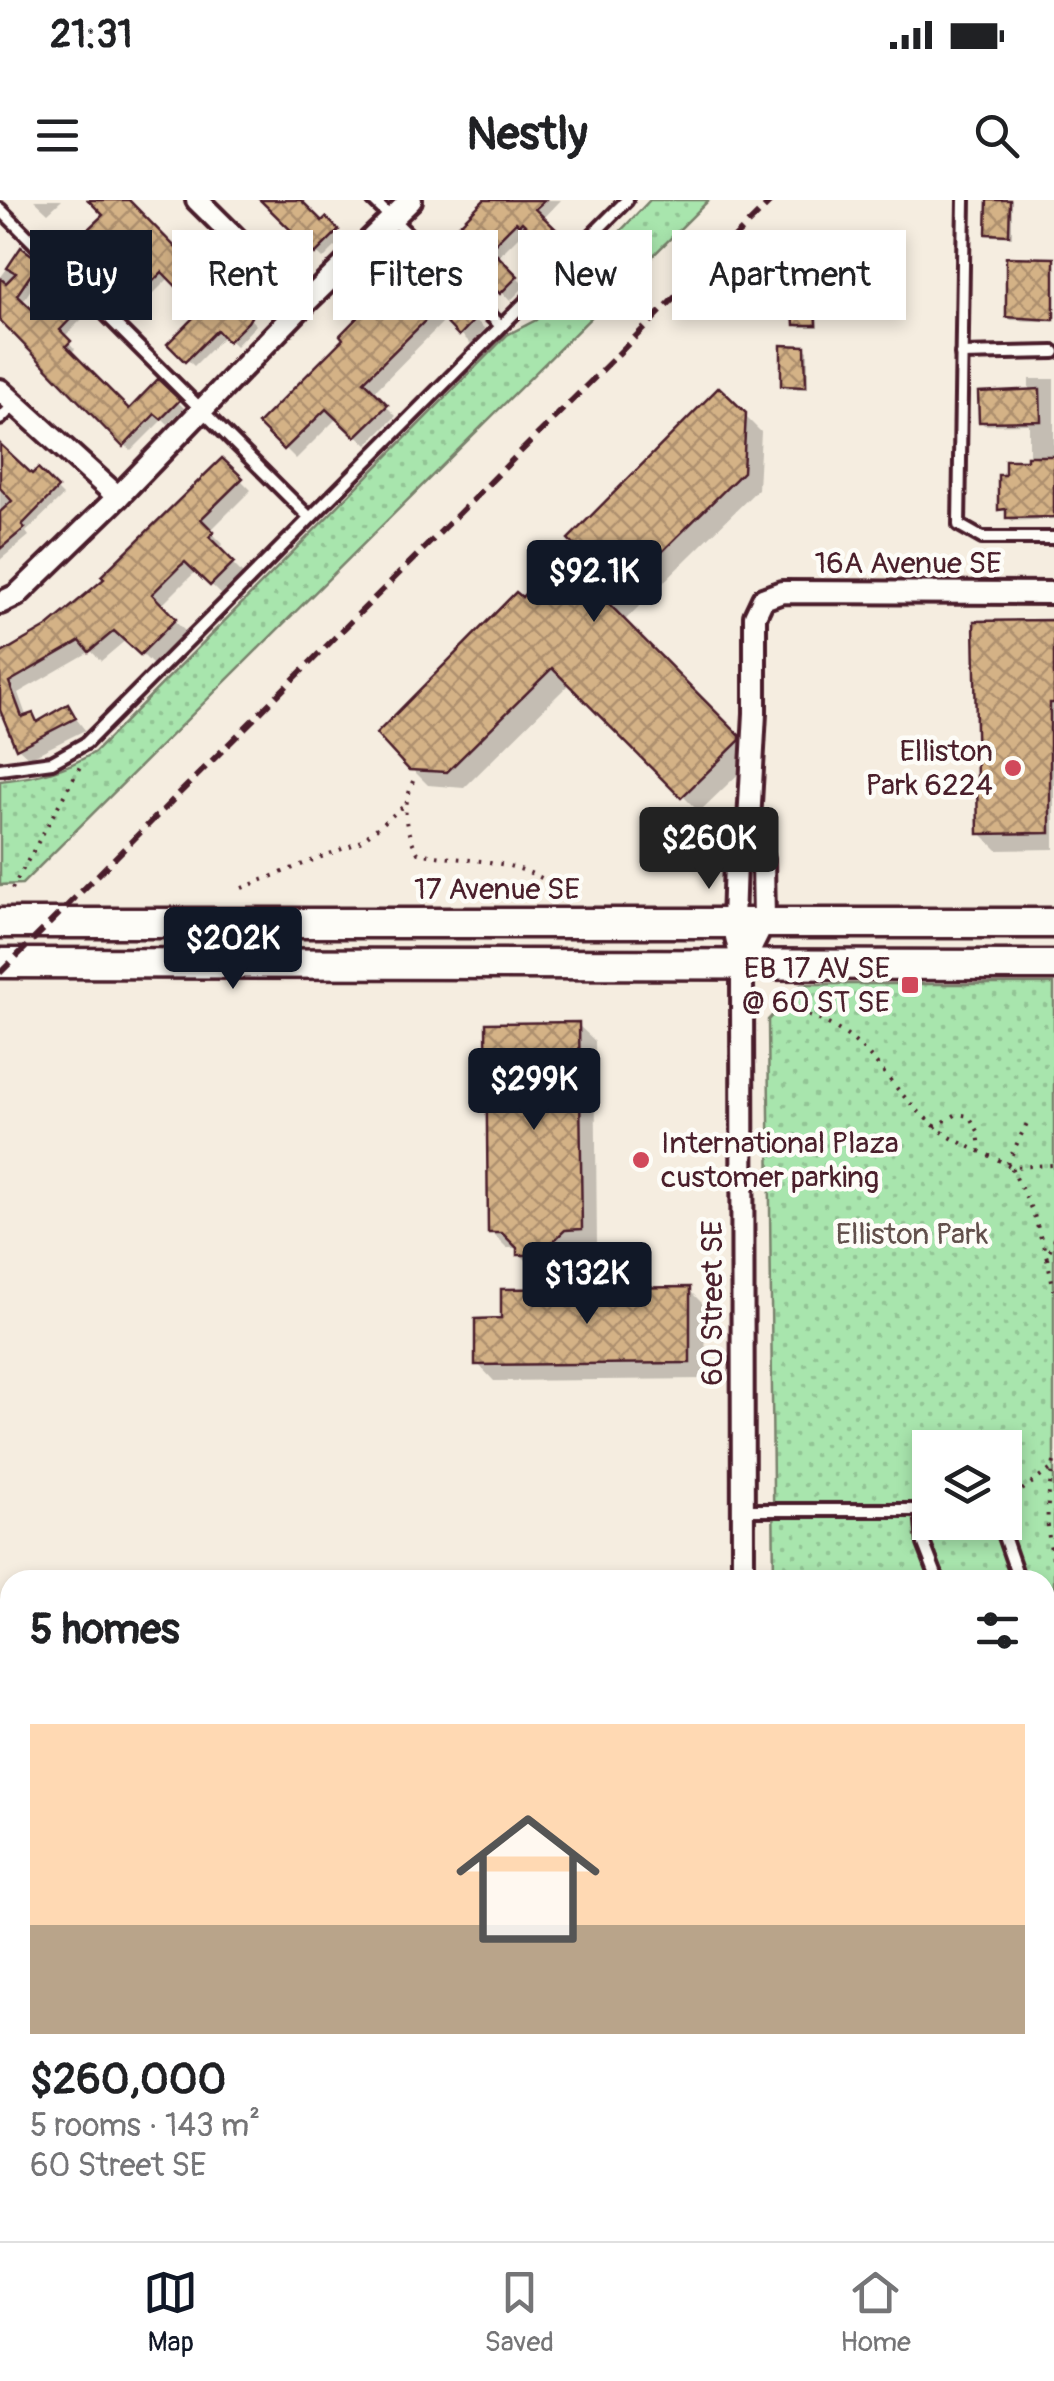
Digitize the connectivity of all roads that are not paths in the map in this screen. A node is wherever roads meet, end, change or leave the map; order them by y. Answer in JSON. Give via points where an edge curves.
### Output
{"nodes":[{"id":1,"x":197,"y":200,"type":"edge"},
{"id":2,"x":373,"y":200,"type":"edge"},
{"id":3,"x":411,"y":200,"type":"edge"},
{"id":4,"x":627,"y":200,"type":"edge"},
{"id":5,"x":964,"y":200,"type":"edge"},
{"id":6,"x":0,"y":209,"type":"edge"},
{"id":7,"x":392,"y":220,"type":"junction"},
{"id":8,"x":227,"y":230,"type":"edge"},
{"id":9,"x":313,"y":295,"type":"edge"},
{"id":10,"x":289,"y":320,"type":"edge"},
{"id":11,"x":501,"y":326,"type":"junction"},
{"id":12,"x":1054,"y":352,"type":"edge"},
{"id":13,"x":961,"y":354,"type":"junction"},
{"id":14,"x":5,"y":404,"type":"edge"},
{"id":15,"x":202,"y":410,"type":"junction"},
{"id":16,"x":118,"y":497,"type":"junction"},
{"id":17,"x":309,"y":517,"type":"junction"},
{"id":18,"x":1054,"y":538,"type":"edge"},
{"id":19,"x":1054,"y":593,"type":"edge"},
{"id":20,"x":763,"y":599,"type":"joint"},
{"id":21,"x":0,"y":603,"type":"edge"},
{"id":22,"x":0,"y":769,"type":"edge"},
{"id":23,"x":748,"y":822,"type":"junction"},
{"id":24,"x":734,"y":922,"type":"junction"},
{"id":25,"x":764,"y":922,"type":"junction"},
{"id":26,"x":0,"y":923,"type":"edge"},
{"id":27,"x":1054,"y":923,"type":"edge"},
{"id":28,"x":0,"y":963,"type":"edge"},
{"id":29,"x":1054,"y":965,"type":"edge"},
{"id":30,"x":742,"y":966,"type":"junction"},
{"id":31,"x":742,"y":1510,"type":"junction"},
{"id":32,"x":912,"y":1510,"type":"edge"},
{"id":33,"x":924,"y":1540,"type":"edge"},
{"id":34,"x":1005,"y":1540,"type":"edge"},
{"id":35,"x":742,"y":1570,"type":"edge"},
{"id":36,"x":934,"y":1570,"type":"edge"},
{"id":37,"x":1016,"y":1570,"type":"edge"}],
"edges":[{"from":1,"to":8,"type":"street"},
{"from":2,"to":7,"type":"lane"},
{"from":3,"to":7,"type":"street"},
{"from":4,"to":11,"type":"lane"},
{"from":5,"to":13,"type":"lane"},
{"from":6,"to":15,"type":"lane"},
{"from":7,"to":9,"type":"street"},
{"from":7,"to":11,"type":"lane"},
{"from":10,"to":15,"type":"street"},
{"from":11,"to":17,"type":"lane"},
{"from":12,"to":13,"type":"lane"},
{"from":13,"to":18,"type":"lane","via":[[959,524],[982,538]]},
{"from":14,"to":16,"type":"street"},
{"from":15,"to":16,"type":"street"},
{"from":15,"to":17,"type":"lane"},
{"from":16,"to":21,"type":"street","via":[[17,595]]},
{"from":17,"to":22,"type":"lane","via":[[86,744],[52,762]]},
{"from":19,"to":20,"type":"street","name":"16A Avenue SE","via":[[782,592]]},
{"from":20,"to":23,"type":"street","name":"60 Street SE","via":[[755,616]]},
{"from":23,"to":24,"type":"street","name":"60 Street SE","via":[[735,862]]},
{"from":23,"to":25,"type":"street","name":"60 Street SE","via":[[763,860]]},
{"from":24,"to":25,"type":"main road","name":"17 Avenue SE"},
{"from":24,"to":26,"type":"main road","name":"17 Avenue SE"},
{"from":24,"to":30,"type":"street","name":"60 Street SE"},
{"from":25,"to":27,"type":"main road","name":"17 Avenue SE"},
{"from":25,"to":30,"type":"street","name":"60 Street SE"},
{"from":28,"to":30,"type":"main road"},
{"from":29,"to":30,"type":"main road"},
{"from":30,"to":31,"type":"street","name":"60 Street SE"},
{"from":31,"to":32,"type":"lane"},
{"from":31,"to":35,"type":"street","name":"60 Street SE"},
{"from":33,"to":36,"type":"lane"},
{"from":34,"to":37,"type":"lane"}]}
